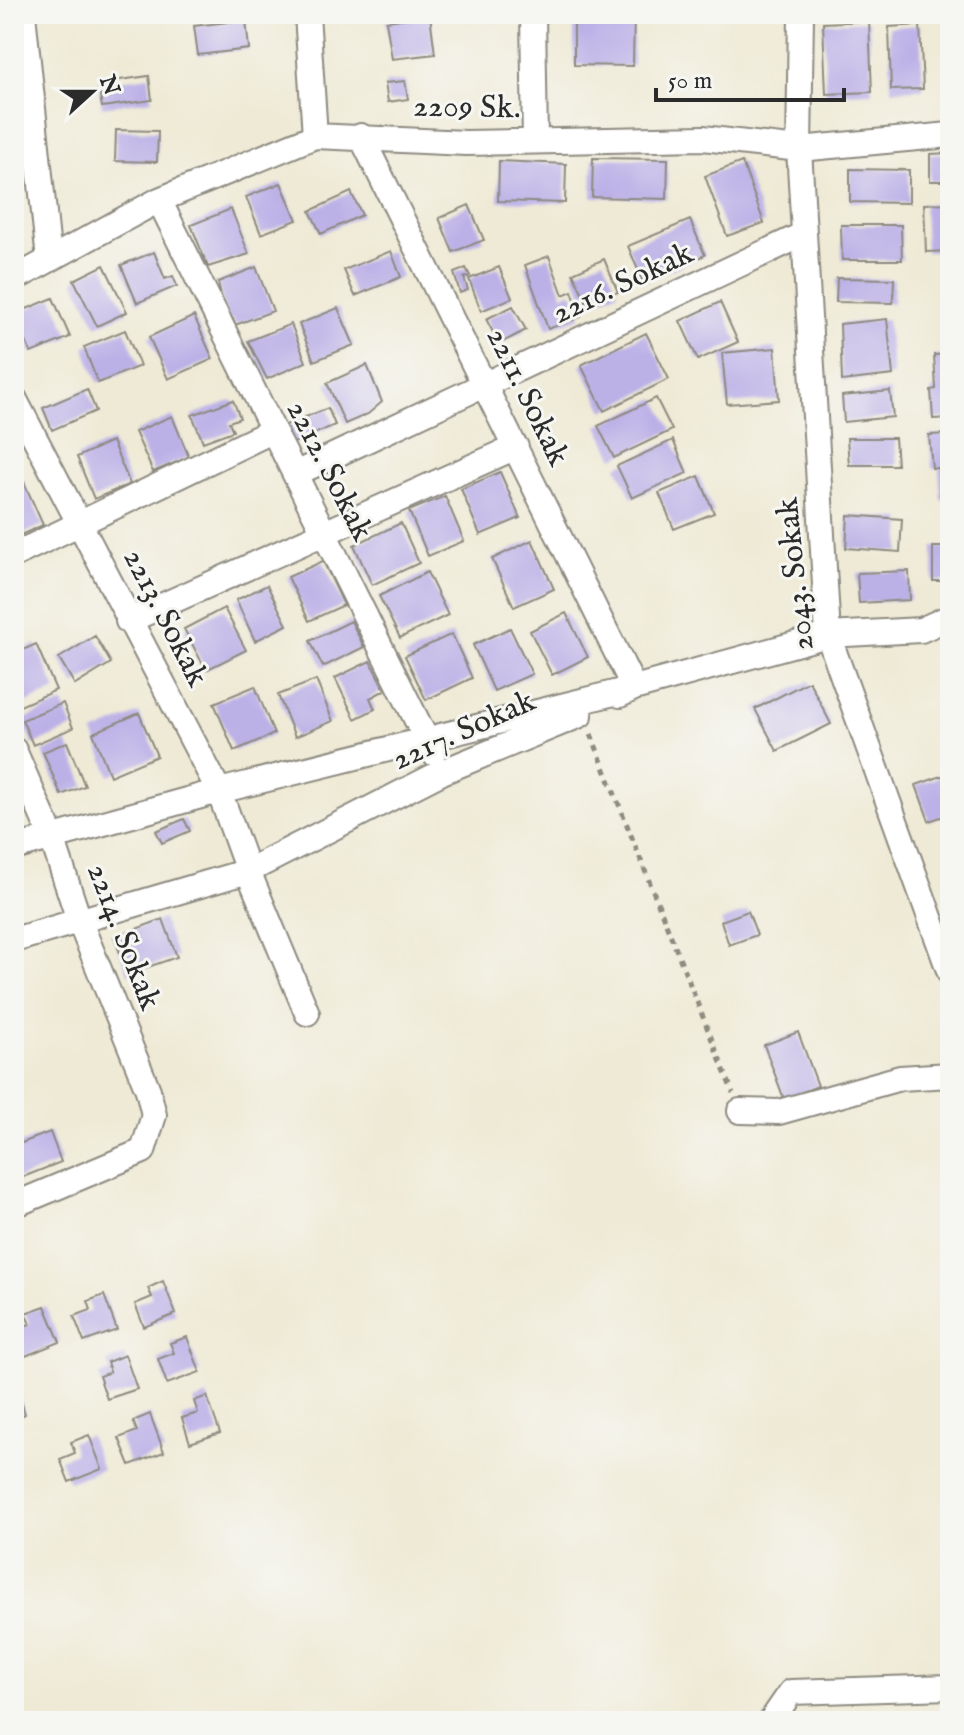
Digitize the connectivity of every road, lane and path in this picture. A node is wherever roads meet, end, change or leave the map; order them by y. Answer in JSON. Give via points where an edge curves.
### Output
{"nodes":[{"id":1,"x":23,"y":14,"type":"edge"},
{"id":2,"x":307,"y":14,"type":"edge"},
{"id":3,"x":533,"y":14,"type":"edge"},
{"id":4,"x":801,"y":14,"type":"edge"},
{"id":5,"x":950,"y":135,"type":"edge"},
{"id":6,"x":315,"y":136,"type":"junction"},
{"id":7,"x":361,"y":136,"type":"junction"},
{"id":8,"x":535,"y":141,"type":"junction"},
{"id":9,"x":799,"y":149,"type":"junction"},
{"id":10,"x":159,"y":200,"type":"junction"},
{"id":11,"x":804,"y":234,"type":"junction"},
{"id":12,"x":49,"y":260,"type":"junction"},
{"id":13,"x":14,"y":279,"type":"edge"},
{"id":14,"x":486,"y":385,"type":"junction"},
{"id":15,"x":14,"y":398,"type":"edge"},
{"id":16,"x":272,"y":431,"type":"junction"},
{"id":17,"x":516,"y":447,"type":"junction"},
{"id":18,"x":295,"y":474,"type":"junction"},
{"id":19,"x":83,"y":525,"type":"junction"},
{"id":20,"x":327,"y":535,"type":"junction"},
{"id":21,"x":14,"y":555,"type":"edge"},
{"id":22,"x":950,"y":617,"type":"edge"},
{"id":23,"x":128,"y":621,"type":"junction"},
{"id":24,"x":828,"y":635,"type":"junction"},
{"id":25,"x":634,"y":688,"type":"junction"},
{"id":26,"x":583,"y":714,"type":"junction"},
{"id":27,"x":427,"y":742,"type":"junction"},
{"id":28,"x":14,"y":750,"type":"edge"},
{"id":29,"x":442,"y":772,"type":"junction"},
{"id":30,"x":219,"y":791,"type":"junction"},
{"id":31,"x":52,"y":838,"type":"junction"},
{"id":32,"x":14,"y":848,"type":"edge"},
{"id":33,"x":248,"y":871,"type":"junction"},
{"id":34,"x":79,"y":920,"type":"junction"},
{"id":35,"x":14,"y":940,"type":"edge"},
{"id":36,"x":950,"y":973,"type":"edge"},
{"id":37,"x":307,"y":1013,"type":"dead end"},
{"id":38,"x":950,"y":1075,"type":"edge"},
{"id":39,"x":740,"y":1111,"type":"joint"},
{"id":40,"x":14,"y":1205,"type":"edge"},
{"id":41,"x":950,"y":1687,"type":"edge"},
{"id":42,"x":771,"y":1721,"type":"edge"}],
"edges":[{"from":1,"to":12,"type":"street"},
{"from":2,"to":6,"type":"street"},
{"from":3,"to":8,"type":"street"},
{"from":4,"to":9,"type":"street","name":"2043. Sokak"},
{"from":5,"to":9,"type":"street","name":"2209 Sk."},
{"from":6,"to":7,"type":"street","name":"2209 Sk."},
{"from":6,"to":10,"type":"street","name":"2209 Sk."},
{"from":7,"to":8,"type":"street","name":"2209 Sk."},
{"from":7,"to":14,"type":"street","name":"2211. Sokak"},
{"from":8,"to":9,"type":"street","name":"2209 Sk.","via":[[703,138]]},
{"from":9,"to":11,"type":"street","name":"2043. Sokak"},
{"from":10,"to":12,"type":"street","name":"2209 Sk."},
{"from":10,"to":16,"type":"street","name":"2212. Sokak"},
{"from":11,"to":14,"type":"street","name":"2216. Sokak"},
{"from":11,"to":24,"type":"street","name":"2043. Sokak"},
{"from":12,"to":13,"type":"street","name":"2209 Sk."},
{"from":14,"to":17,"type":"street","name":"2211. Sokak"},
{"from":14,"to":18,"type":"street","name":"2216. Sokak"},
{"from":15,"to":19,"type":"street","name":"2213. Sokak"},
{"from":16,"to":18,"type":"street","name":"2212. Sokak"},
{"from":16,"to":19,"type":"street"},
{"from":17,"to":20,"type":"street"},
{"from":17,"to":25,"type":"street","name":"2211. Sokak"},
{"from":18,"to":20,"type":"street","name":"2212. Sokak"},
{"from":19,"to":21,"type":"street"},
{"from":19,"to":23,"type":"street","name":"2213. Sokak"},
{"from":20,"to":23,"type":"street"},
{"from":20,"to":27,"type":"street","name":"2212. Sokak"},
{"from":22,"to":24,"type":"street","name":"2217. Sokak","via":[[921,630]]},
{"from":23,"to":30,"type":"street","name":"2213. Sokak"},
{"from":24,"to":25,"type":"street","name":"2217. Sokak"},
{"from":24,"to":36,"type":"street","name":"2043. Sokak"},
{"from":25,"to":26,"type":"street","name":"2217. Sokak"},
{"from":25,"to":27,"type":"street"},
{"from":26,"to":29,"type":"street","name":"2217. Sokak"},
{"from":26,"to":39,"type":"path"},
{"from":27,"to":29,"type":"street","name":"2212. Sokak"},
{"from":27,"to":30,"type":"street"},
{"from":28,"to":31,"type":"street","name":"2214. Sokak"},
{"from":29,"to":33,"type":"street","name":"2217. Sokak"},
{"from":30,"to":31,"type":"street"},
{"from":30,"to":33,"type":"street","name":"2213. Sokak"},
{"from":31,"to":32,"type":"street"},
{"from":31,"to":34,"type":"street","name":"2214. Sokak"},
{"from":33,"to":34,"type":"street","name":"2217. Sokak"},
{"from":33,"to":37,"type":"street","name":"2213. Sokak"},
{"from":34,"to":35,"type":"street","name":"2217. Sokak"},
{"from":34,"to":40,"type":"street","name":"2214. Sokak","via":[[154,1115],[143,1151]]},
{"from":38,"to":39,"type":"street","via":[[900,1078],[779,1112]]},
{"from":41,"to":42,"type":"street","via":[[791,1692]]}]}
